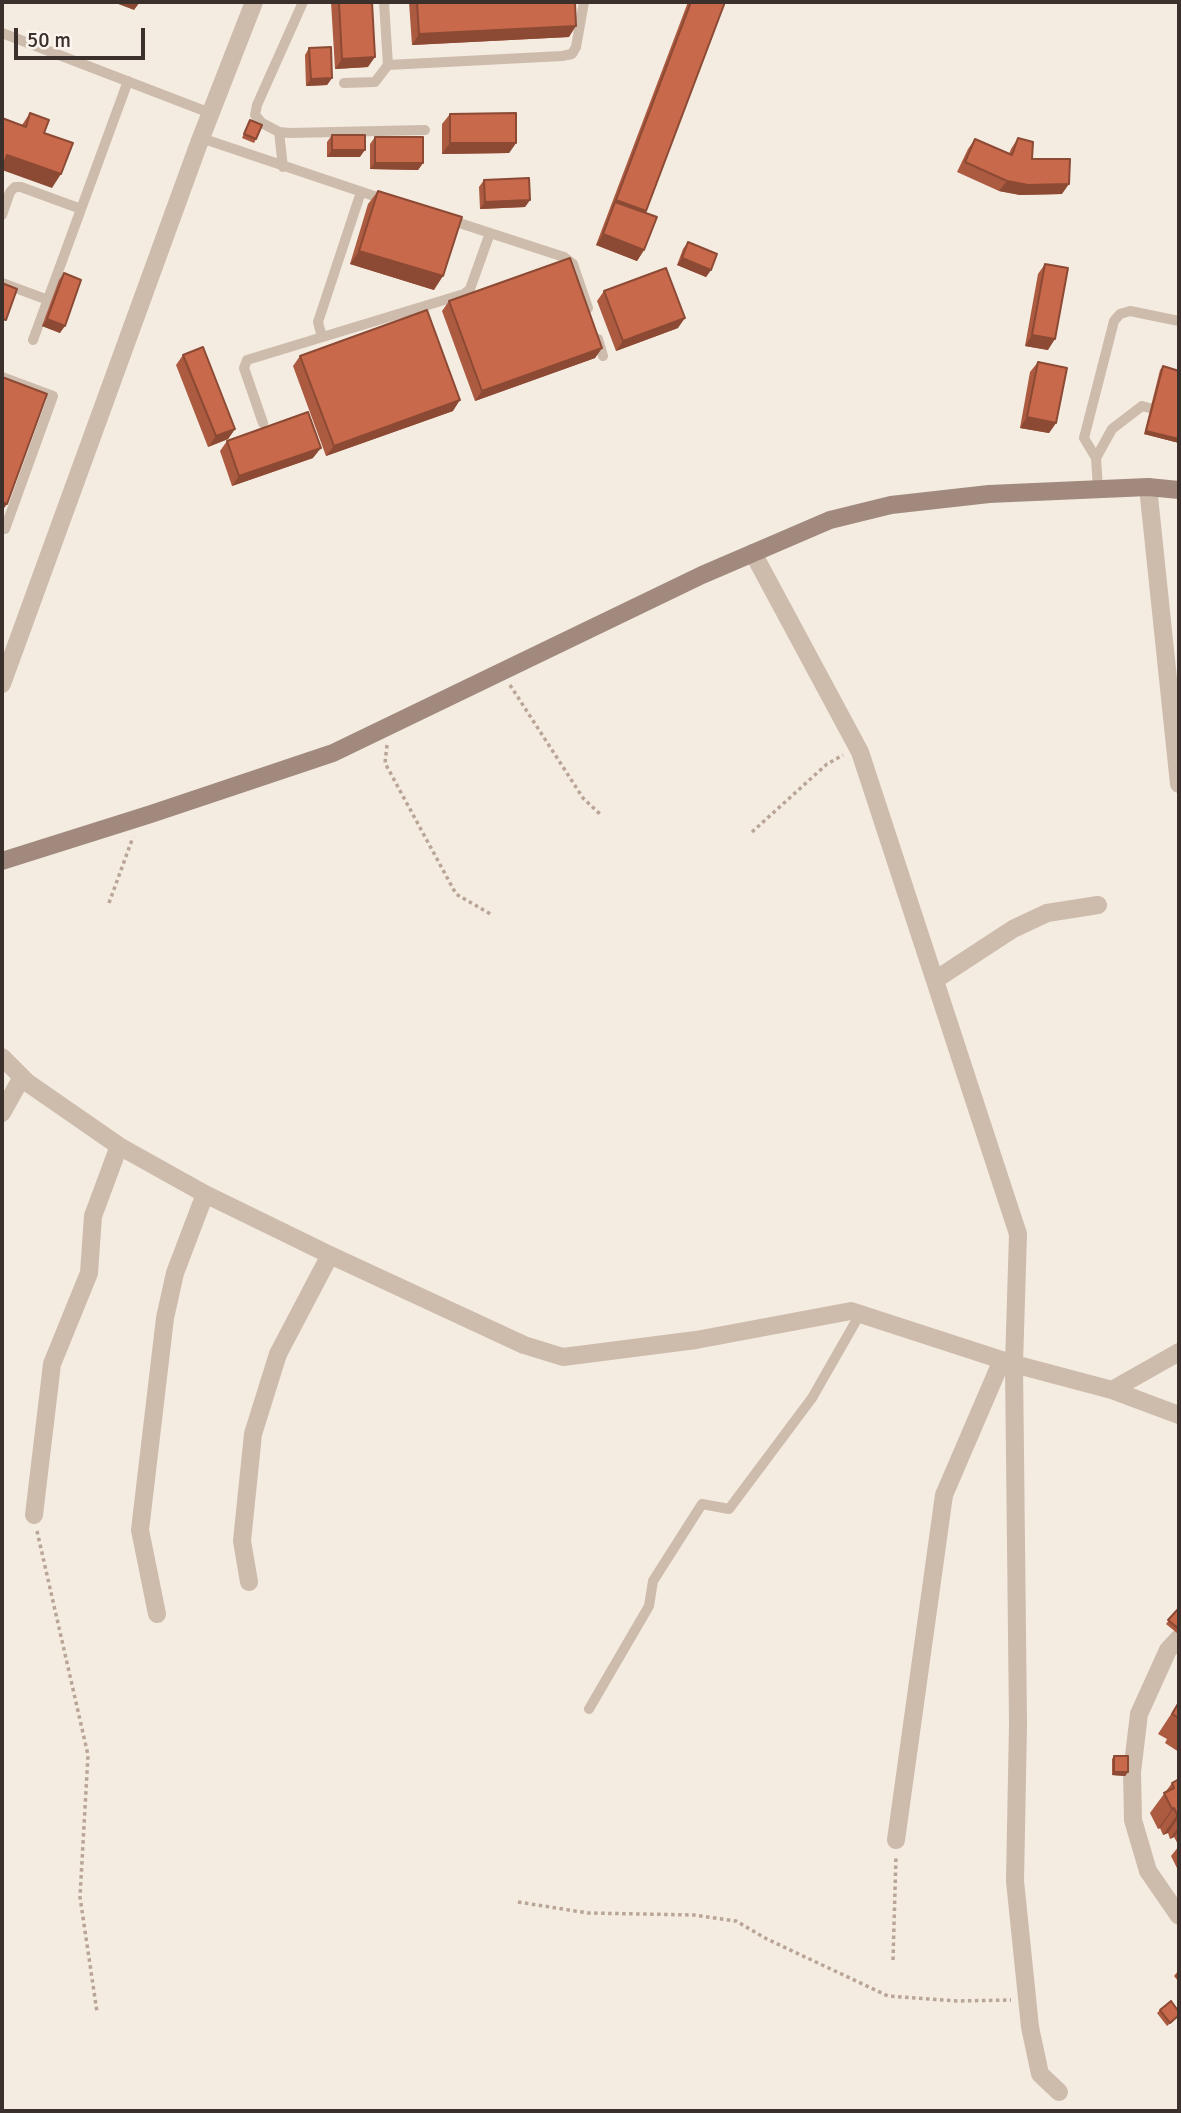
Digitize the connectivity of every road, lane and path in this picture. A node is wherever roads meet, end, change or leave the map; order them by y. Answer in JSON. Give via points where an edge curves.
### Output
{"nodes":[{"id":1,"x":254,"y":2,"type":"edge"},
{"id":2,"x":303,"y":2,"type":"edge"},
{"id":3,"x":384,"y":2,"type":"edge"},
{"id":4,"x":584,"y":2,"type":"edge"},
{"id":5,"x":2,"y":33,"type":"edge"},
{"id":6,"x":388,"y":65,"type":"junction"},
{"id":7,"x":128,"y":82,"type":"junction"},
{"id":8,"x":344,"y":83,"type":"dead end"},
{"id":9,"x":211,"y":113,"type":"junction"},
{"id":10,"x":425,"y":130,"type":"dead end"},
{"id":11,"x":279,"y":132,"type":"junction"},
{"id":12,"x":201,"y":138,"type":"junction"},
{"id":13,"x":283,"y":167,"type":"junction"},
{"id":14,"x":361,"y":192,"type":"junction"},
{"id":15,"x":400,"y":204,"type":"edge"},
{"id":16,"x":81,"y":209,"type":"junction"},
{"id":17,"x":2,"y":215,"type":"edge"},
{"id":18,"x":438,"y":216,"type":"edge"},
{"id":19,"x":490,"y":233,"type":"junction"},
{"id":20,"x":2,"y":283,"type":"edge"},
{"id":21,"x":47,"y":300,"type":"junction"},
{"id":22,"x":590,"y":316,"type":"edge"},
{"id":23,"x":1179,"y":321,"type":"edge"},
{"id":24,"x":594,"y":329,"type":"edge"},
{"id":25,"x":322,"y":337,"type":"junction"},
{"id":26,"x":33,"y":340,"type":"dead end"},
{"id":27,"x":603,"y":356,"type":"edge"},
{"id":28,"x":2,"y":377,"type":"edge"},
{"id":29,"x":1179,"y":416,"type":"edge"},
{"id":30,"x":262,"y":422,"type":"dead end"},
{"id":31,"x":1096,"y":458,"type":"junction"},
{"id":32,"x":1149,"y":487,"type":"junction"},
{"id":33,"x":1098,"y":489,"type":"junction"},
{"id":34,"x":1179,"y":490,"type":"edge"},
{"id":35,"x":3,"y":532,"type":"edge"},
{"id":36,"x":753,"y":553,"type":"junction"},
{"id":37,"x":501,"y":672,"type":"junction"},
{"id":38,"x":2,"y":684,"type":"edge"},
{"id":39,"x":389,"y":726,"type":"junction"},
{"id":40,"x":857,"y":747,"type":"junction"},
{"id":41,"x":1179,"y":784,"type":"edge"},
{"id":42,"x":602,"y":816,"type":"dead end"},
{"id":43,"x":139,"y":818,"type":"junction"},
{"id":44,"x":752,"y":832,"type":"dead end"},
{"id":45,"x":2,"y":861,"type":"edge"},
{"id":46,"x":109,"y":903,"type":"dead end"},
{"id":47,"x":1098,"y":905,"type":"dead end"},
{"id":48,"x":492,"y":915,"type":"dead end"},
{"id":49,"x":935,"y":980,"type":"junction"},
{"id":50,"x":2,"y":1057,"type":"edge"},
{"id":51,"x":22,"y":1077,"type":"junction"},
{"id":52,"x":2,"y":1113,"type":"edge"},
{"id":53,"x":119,"y":1146,"type":"junction"},
{"id":54,"x":205,"y":1194,"type":"junction"},
{"id":55,"x":330,"y":1255,"type":"junction"},
{"id":56,"x":860,"y":1314,"type":"junction"},
{"id":57,"x":1179,"y":1352,"type":"edge"},
{"id":58,"x":1008,"y":1362,"type":"junction"},
{"id":59,"x":1112,"y":1390,"type":"junction"},
{"id":60,"x":1179,"y":1415,"type":"edge"},
{"id":61,"x":34,"y":1515,"type":"joint"},
{"id":62,"x":249,"y":1582,"type":"dead end"},
{"id":63,"x":157,"y":1614,"type":"dead end"},
{"id":64,"x":1179,"y":1637,"type":"edge"},
{"id":65,"x":589,"y":1709,"type":"dead end"},
{"id":66,"x":896,"y":1840,"type":"joint"},
{"id":67,"x":518,"y":1902,"type":"dead end"},
{"id":68,"x":1179,"y":1916,"type":"edge"},
{"id":69,"x":893,"y":1960,"type":"dead end"},
{"id":70,"x":1027,"y":2000,"type":"junction"},
{"id":71,"x":97,"y":2012,"type":"dead end"},
{"id":72,"x":1059,"y":2092,"type":"dead end"}],
"edges":[{"from":1,"to":9,"type":"street"},
{"from":2,"to":11,"type":"lane","via":[[257,105],[255,116]]},
{"from":3,"to":6,"type":"lane"},
{"from":4,"to":6,"type":"lane","via":[[572,54]]},
{"from":5,"to":7,"type":"lane"},
{"from":6,"to":8,"type":"lane","via":[[374,82]]},
{"from":7,"to":9,"type":"lane"},
{"from":7,"to":16,"type":"lane"},
{"from":9,"to":12,"type":"street"},
{"from":10,"to":11,"type":"lane"},
{"from":11,"to":13,"type":"lane"},
{"from":12,"to":13,"type":"lane"},
{"from":12,"to":38,"type":"street"},
{"from":13,"to":14,"type":"lane"},
{"from":14,"to":15,"type":"lane"},
{"from":14,"to":25,"type":"lane","via":[[318,323]]},
{"from":16,"to":17,"type":"lane","via":[[15,187]]},
{"from":16,"to":21,"type":"lane"},
{"from":18,"to":19,"type":"lane"},
{"from":19,"to":22,"type":"lane","via":[[565,257],[573,264]]},
{"from":19,"to":25,"type":"lane","via":[[470,289],[464,294]]},
{"from":20,"to":21,"type":"lane"},
{"from":21,"to":26,"type":"lane"},
{"from":23,"to":31,"type":"lane","via":[[1130,310],[1114,321],[1084,438]]},
{"from":24,"to":27,"type":"lane"},
{"from":25,"to":30,"type":"lane","via":[[247,360],[244,368]]},
{"from":28,"to":35,"type":"lane","via":[[53,396]]},
{"from":29,"to":31,"type":"lane","via":[[1142,406],[1112,429]]},
{"from":31,"to":33,"type":"lane"},
{"from":32,"to":33,"type":"main road"},
{"from":32,"to":34,"type":"main road"},
{"from":32,"to":41,"type":"street"},
{"from":33,"to":36,"type":"main road","via":[[891,505],[830,520]]},
{"from":36,"to":37,"type":"main road"},
{"from":36,"to":40,"type":"street"},
{"from":37,"to":39,"type":"main road"},
{"from":37,"to":42,"type":"path","via":[[583,798]]},
{"from":39,"to":43,"type":"main road","via":[[333,753]]},
{"from":39,"to":48,"type":"path","via":[[385,763],[456,894]]},
{"from":40,"to":44,"type":"path","via":[[827,764]]},
{"from":40,"to":49,"type":"street"},
{"from":43,"to":45,"type":"main road"},
{"from":43,"to":46,"type":"path"},
{"from":47,"to":49,"type":"street","via":[[1047,913],[1013,929]]},
{"from":49,"to":58,"type":"street","via":[[1018,1234]]},
{"from":50,"to":51,"type":"street"},
{"from":51,"to":52,"type":"street"},
{"from":51,"to":53,"type":"street"},
{"from":53,"to":54,"type":"street"},
{"from":53,"to":61,"type":"street","via":[[93,1216],[89,1273],[52,1364]]},
{"from":54,"to":55,"type":"street"},
{"from":54,"to":63,"type":"street","via":[[175,1273],[164,1318],[141,1517]]},
{"from":55,"to":56,"type":"street","via":[[524,1345],[563,1357],[696,1340],[852,1311]]},
{"from":55,"to":62,"type":"street","via":[[278,1354],[253,1434],[242,1541]]},
{"from":56,"to":58,"type":"street"},
{"from":56,"to":65,"type":"lane","via":[[812,1398],[729,1510],[702,1504],[653,1581],[649,1606]]},
{"from":57,"to":59,"type":"street"},
{"from":58,"to":59,"type":"street"},
{"from":58,"to":66,"type":"street","via":[[944,1495]]},
{"from":58,"to":70,"type":"street","via":[[1018,1724],[1015,1881]]},
{"from":59,"to":60,"type":"street"},
{"from":61,"to":71,"type":"path","via":[[88,1755],[80,1897]]},
{"from":64,"to":68,"type":"street","via":[[1168,1650],[1139,1714],[1132,1772],[1133,1820],[1148,1871]]},
{"from":66,"to":69,"type":"path"},
{"from":67,"to":70,"type":"path","via":[[588,1913],[694,1914],[736,1921],[888,1997]]},
{"from":70,"to":72,"type":"street","via":[[1040,2074]]}]}
